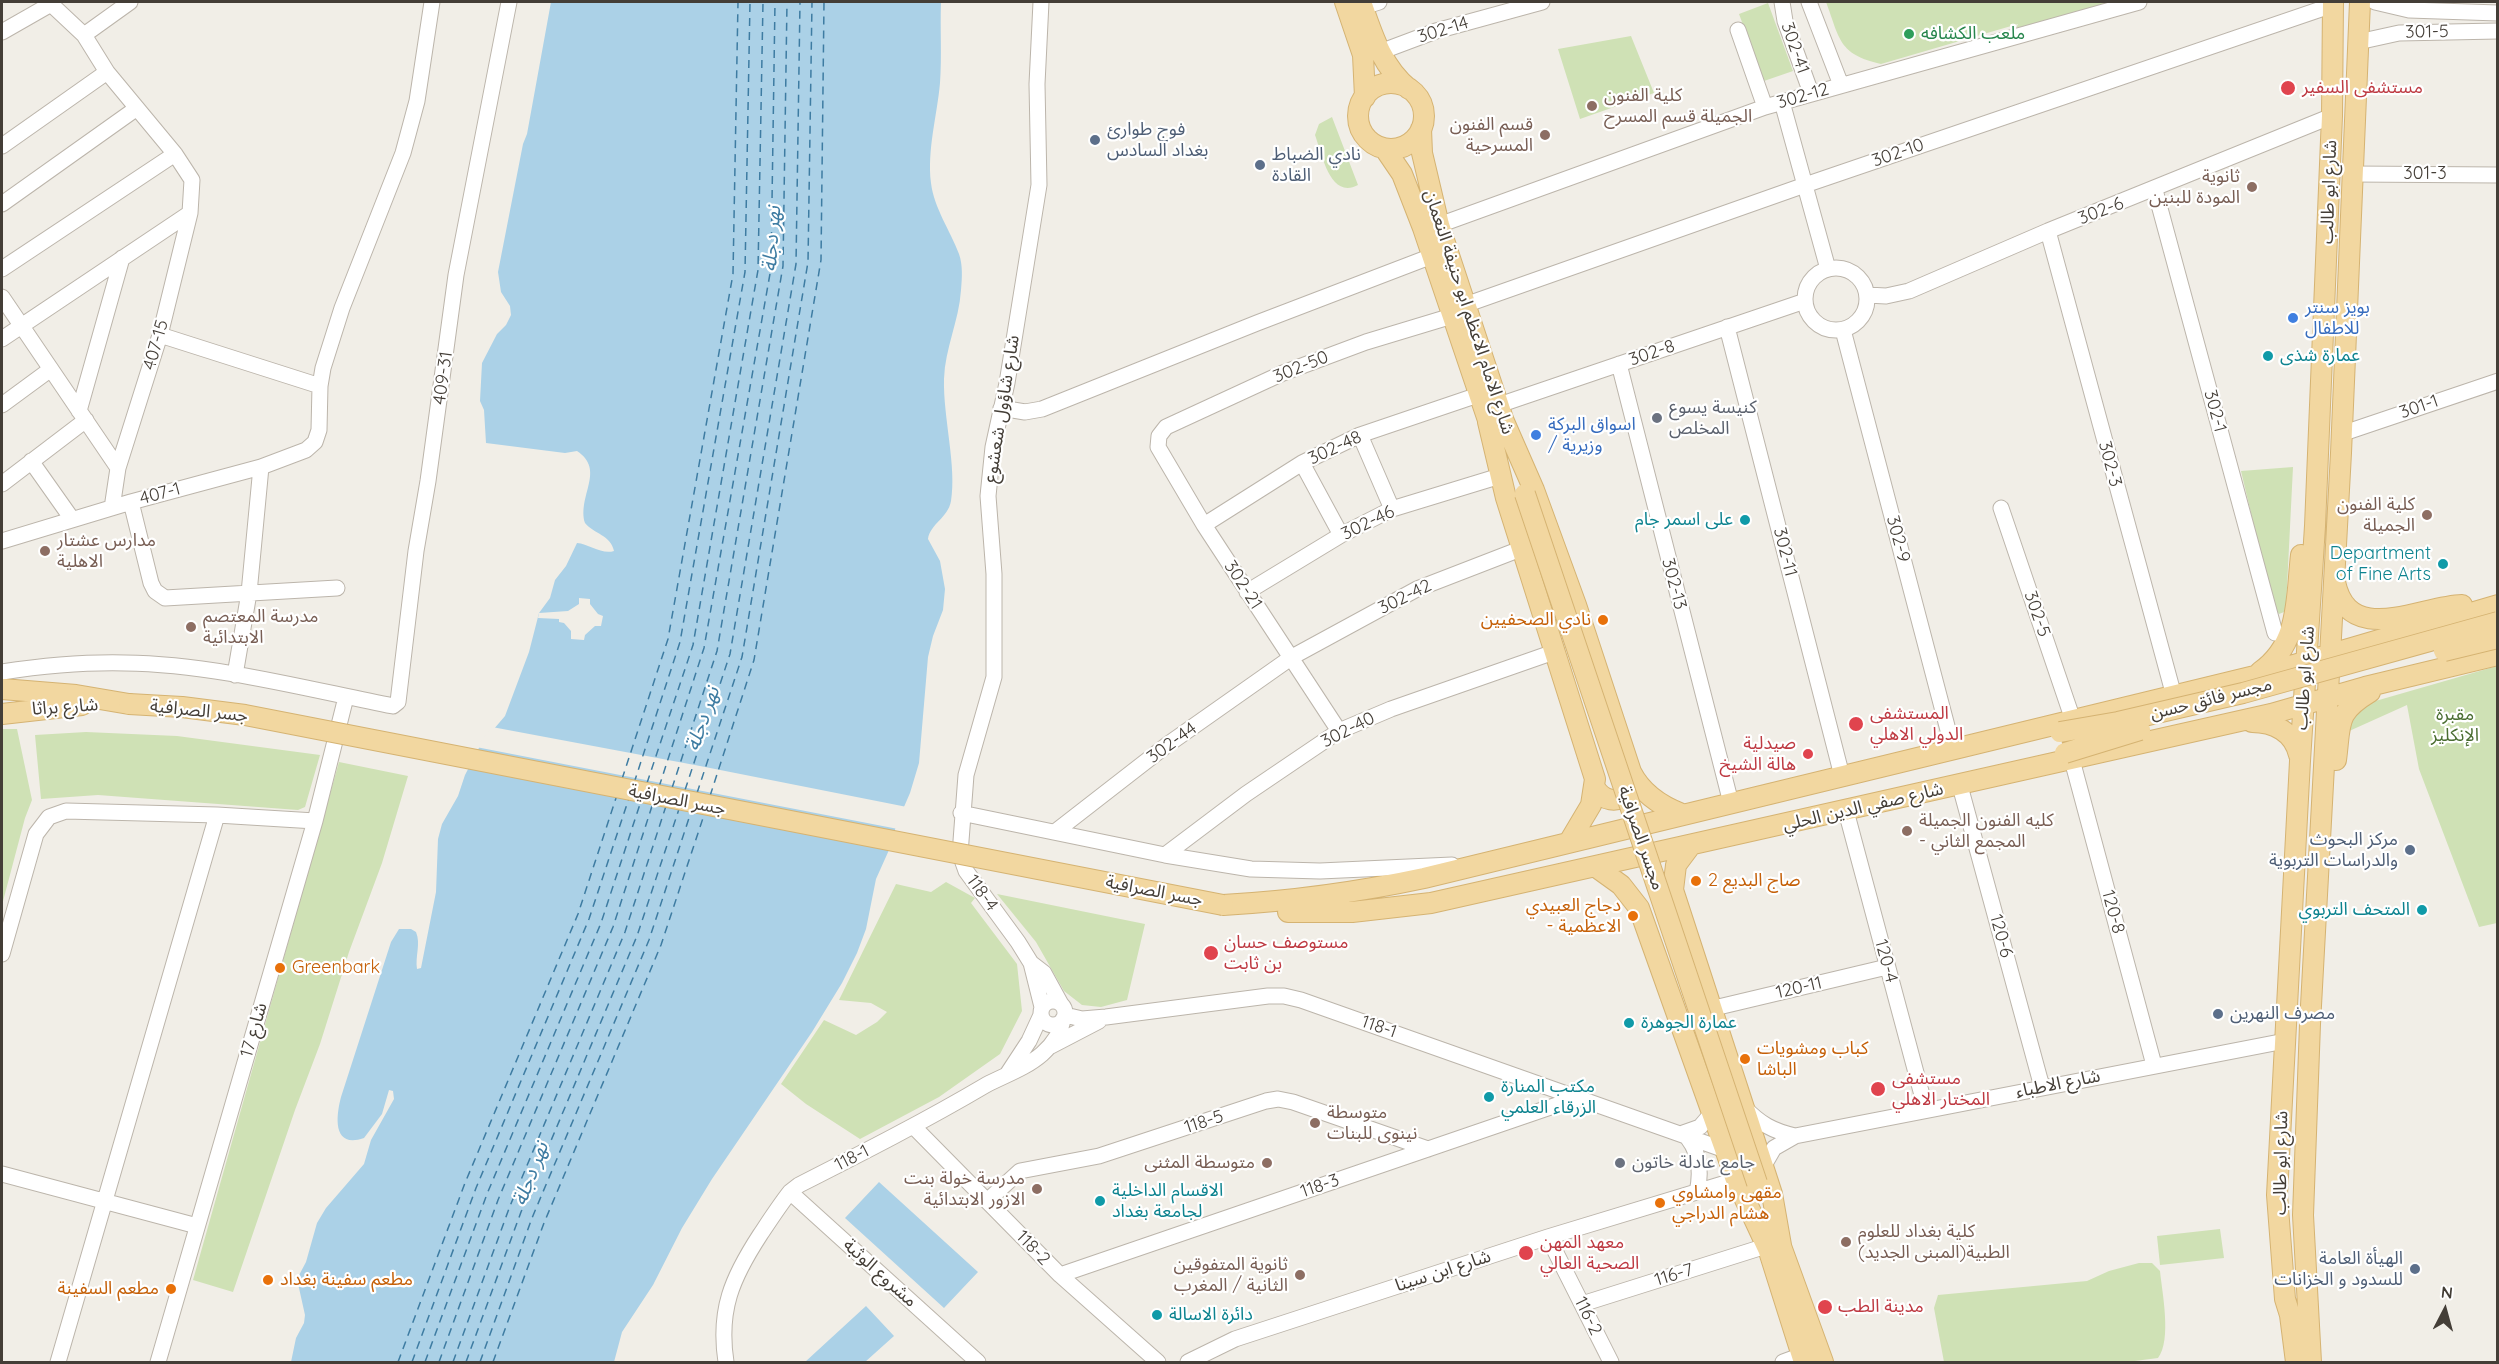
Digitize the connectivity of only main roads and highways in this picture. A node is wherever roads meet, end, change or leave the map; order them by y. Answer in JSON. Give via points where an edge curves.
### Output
{"nodes":[{"id":1,"x":2360,"y":2,"type":"edge"},
{"id":2,"x":1362,"y":3,"type":"edge"},
{"id":3,"x":2338,"y":3,"type":"edge"},
{"id":4,"x":2356,"y":71,"type":"junction"},
{"id":5,"x":1409,"y":89,"type":"junction"},
{"id":6,"x":1365,"y":97,"type":"junction"},
{"id":7,"x":2332,"y":116,"type":"junction"},
{"id":8,"x":2354,"y":116,"type":"junction"},
{"id":9,"x":1421,"y":129,"type":"junction"},
{"id":10,"x":1385,"y":149,"type":"junction"},
{"id":11,"x":1459,"y":310,"type":"junction"},
{"id":12,"x":1496,"y":415,"type":"junction"},
{"id":13,"x":1520,"y":495,"type":"joint"},
{"id":14,"x":2315,"y":526,"type":"junction"},
{"id":15,"x":2334,"y":573,"type":"junction"},
{"id":16,"x":2494,"y":612,"type":"edge"},
{"id":17,"x":2498,"y":638,"type":"edge"},
{"id":18,"x":2358,"y":647,"type":"junction"},
{"id":19,"x":2329,"y":655,"type":"junction"},
{"id":20,"x":2498,"y":655,"type":"edge"},
{"id":21,"x":2306,"y":662,"type":"junction"},
{"id":22,"x":2256,"y":676,"type":"junction"},
{"id":23,"x":2389,"y":681,"type":"junction"},
{"id":24,"x":2365,"y":687,"type":"junction"},
{"id":25,"x":2,"y":689,"type":"edge"},
{"id":26,"x":2327,"y":698,"type":"junction"},
{"id":27,"x":129,"y":704,"type":"junction"},
{"id":28,"x":2303,"y":705,"type":"junction"},
{"id":29,"x":2,"y":714,"type":"edge"},
{"id":30,"x":2271,"y":714,"type":"junction"},
{"id":31,"x":2231,"y":723,"type":"junction"},
{"id":32,"x":2067,"y":726,"type":"junction"},
{"id":33,"x":1991,"y":740,"type":"joint"},
{"id":34,"x":2069,"y":756,"type":"junction"},
{"id":35,"x":2300,"y":761,"type":"junction"},
{"id":36,"x":2000,"y":777,"type":"joint"},
{"id":37,"x":1634,"y":779,"type":"junction"},
{"id":38,"x":1595,"y":788,"type":"junction"},
{"id":39,"x":1682,"y":814,"type":"junction"},
{"id":40,"x":2322,"y":814,"type":"junction"},
{"id":41,"x":1569,"y":843,"type":"junction"},
{"id":42,"x":1691,"y":846,"type":"junction"},
{"id":43,"x":1596,"y":867,"type":"junction"},
{"id":44,"x":1673,"y":890,"type":"junction"},
{"id":45,"x":1634,"y":900,"type":"junction"},
{"id":46,"x":1222,"y":904,"type":"junction"},
{"id":47,"x":2282,"y":1105,"type":"junction"},
{"id":48,"x":2307,"y":1106,"type":"junction"},
{"id":49,"x":1751,"y":1179,"type":"junction"},
{"id":50,"x":1772,"y":1250,"type":"junction"},
{"id":51,"x":2300,"y":1356,"type":"edge"},
{"id":52,"x":1803,"y":1359,"type":"edge"},
{"id":53,"x":1823,"y":1362,"type":"edge"}],
"edges":[{"from":1,"to":4,"type":"main road","name":"شارع ابو طالب"},
{"from":2,"to":5,"type":"main road","via":[[1380,52]]},
{"from":2,"to":6,"type":"main road"},
{"from":3,"to":4,"type":"main road","via":[[2348,28]]},
{"from":3,"to":7,"type":"main road","name":"شارع ابو طالب"},
{"from":4,"to":8,"type":"main road","name":"شارع ابو طالب"},
{"from":5,"to":6,"type":"main road","via":[[1390,84]]},
{"from":5,"to":9,"type":"main road","via":[[1422,107]]},
{"from":6,"to":10,"type":"main road","via":[[1359,109],[1361,130],[1375,146]]},
{"from":7,"to":8,"type":"main road"},
{"from":7,"to":14,"type":"main road","name":"شارع ابو طالب"},
{"from":8,"to":15,"type":"main road","name":"شارع ابو طالب"},
{"from":9,"to":10,"type":"main road","via":[[1407,145]]},
{"from":9,"to":11,"type":"main road","name":"شارع الامام الاعظم ابو حنيفة النعمان","via":[[1422,153]]},
{"from":10,"to":11,"type":"main road","name":"شارع الامام الاعظم ابو حنيفة النعمان","via":[[1402,174],[1432,256]]},
{"from":11,"to":12,"type":"main road","name":"شارع الامام الاعظم ابو حنيفة النعمان"},
{"from":11,"to":12,"type":"main road","name":"شارع الامام الاعظم ابو حنيفة النعمان","via":[[1478,395]]},
{"from":12,"to":13,"type":"main road","name":"شارع الامام الاعظم ابو حنيفة النعمان"},
{"from":12,"to":37,"type":"main road","via":[[1534,490]]},
{"from":12,"to":38,"type":"main road","via":[[1500,476],[1593,770]]},
{"from":13,"to":49,"type":"main road","name":"مجسر الصرافية"},
{"from":14,"to":21,"type":"main road","name":"شارع ابو طالب"},
{"from":14,"to":22,"type":"main road","via":[[2301,553],[2289,640],[2277,658]]},
{"from":15,"to":16,"type":"main road","via":[[2337,590],[2346,605],[2369,619],[2387,620],[2452,606]]},
{"from":15,"to":19,"type":"main road","name":"شارع ابو طالب"},
{"from":16,"to":18,"type":"main road"},
{"from":16,"to":32,"type":"main road","name":"مجسر فائق حسن","bridge":true,"via":[[2242,693],[2118,722]]},
{"from":17,"to":34,"type":"main road","name":"مجسر فائق حسن","bridge":true,"via":[[2121,735]]},
{"from":18,"to":19,"type":"main road"},
{"from":18,"to":24,"type":"main road","via":[[2350,654],[2346,670],[2350,680]]},
{"from":19,"to":21,"type":"main road"},
{"from":19,"to":26,"type":"main road","name":"شارع ابو طالب"},
{"from":20,"to":23,"type":"main road"},
{"from":21,"to":22,"type":"main road"},
{"from":21,"to":28,"type":"main road","name":"شارع ابو طالب"},
{"from":22,"to":30,"type":"main road","via":[[2277,681],[2282,691],[2282,702]]},
{"from":22,"to":32,"type":"main road"},
{"from":23,"to":24,"type":"main road"},
{"from":23,"to":40,"type":"main road","via":[[2344,711],[2332,787]]},
{"from":24,"to":26,"type":"main road"},
{"from":25,"to":27,"type":"main road"},
{"from":26,"to":28,"type":"main road"},
{"from":26,"to":40,"type":"main road","name":"شارع ابو طالب"},
{"from":27,"to":29,"type":"main road","name":"شارع براثا","via":[[76,705]]},
{"from":27,"to":46,"type":"main road","name":"جسر الصرافية","bridge":true,"via":[[245,715]]},
{"from":28,"to":30,"type":"main road"},
{"from":28,"to":35,"type":"main road","name":"شارع ابو طالب"},
{"from":30,"to":31,"type":"main road"},
{"from":31,"to":34,"type":"main road"},
{"from":31,"to":35,"type":"main road","via":[[2275,725],[2295,743]]},
{"from":32,"to":33,"type":"main road","name":"مجسر فائق حسن"},
{"from":33,"to":39,"type":"main road","name":"شارع صفي الدين الحلي"},
{"from":34,"to":36,"type":"main road","name":"مجسر فائق حسن"},
{"from":35,"to":47,"type":"main road","name":"شارع ابو طالب"},
{"from":36,"to":42,"type":"main road","name":"شارع صفي الدين الحلي"},
{"from":37,"to":38,"type":"main road","via":[[1629,794],[1621,799],[1606,799]]},
{"from":37,"to":39,"type":"main road","via":[[1656,800]]},
{"from":38,"to":41,"type":"main road","via":[[1591,805]]},
{"from":39,"to":41,"type":"main road","name":"شارع صفي الدين الحلي"},
{"from":40,"to":48,"type":"main road","name":"شارع ابو طالب"},
{"from":41,"to":46,"type":"main road","name":"شارع صفي الدين الحلي","via":[[1358,893],[1290,902]]},
{"from":42,"to":43,"type":"main road","name":"شارع صفي الدين الحلي"},
{"from":42,"to":44,"type":"main road","via":[[1676,865]]},
{"from":43,"to":45,"type":"main road"},
{"from":43,"to":46,"type":"main road","name":"شارع صفي الدين الحلي","via":[[1431,903],[1352,912]]},
{"from":44,"to":45,"type":"main road","via":[[1660,882],[1650,882],[1637,890]]},
{"from":44,"to":49,"type":"main road","via":[[1743,1106]]},
{"from":45,"to":49,"type":"main road","via":[[1725,1150]]},
{"from":47,"to":48,"type":"main road"},
{"from":47,"to":51,"type":"main road","name":"شارع ابو طالب","via":[[2277,1194],[2285,1299]]},
{"from":48,"to":51,"type":"main road","name":"شارع ابو طالب","via":[[2303,1215],[2308,1297]]},
{"from":49,"to":50,"type":"main road"},
{"from":50,"to":52,"type":"main road"},
{"from":50,"to":53,"type":"main road"}]}
